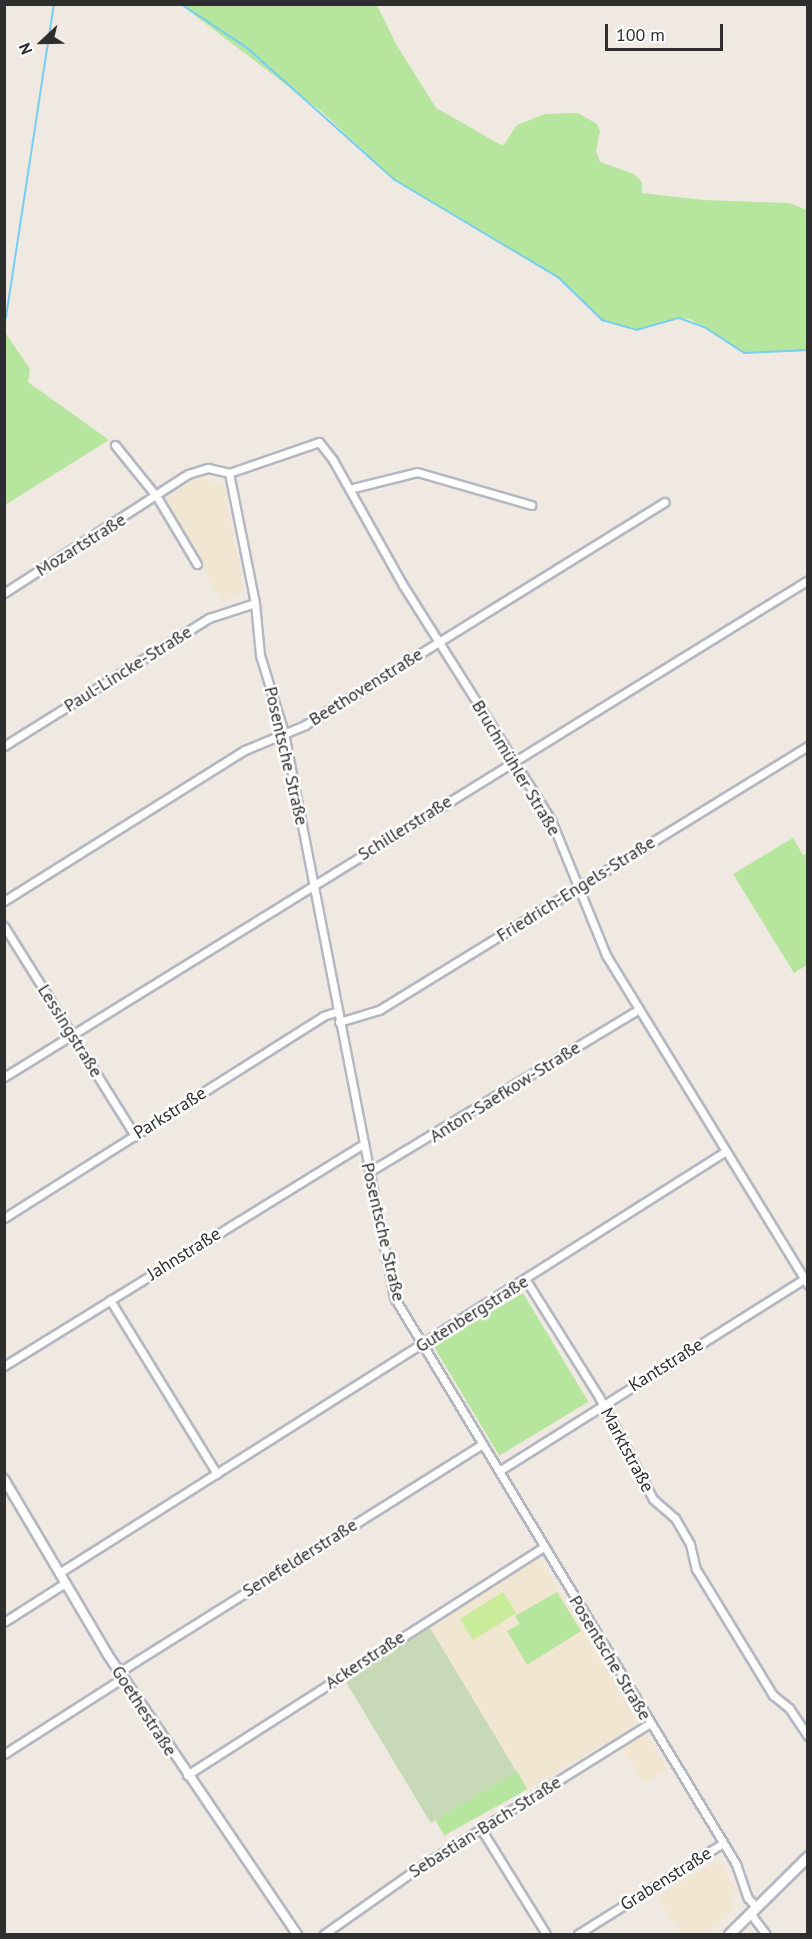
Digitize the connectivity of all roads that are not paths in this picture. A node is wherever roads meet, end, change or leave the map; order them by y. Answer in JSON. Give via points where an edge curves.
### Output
{"nodes":[{"id":1,"x":115,"y":445,"type":"dead end"},
{"id":2,"x":229,"y":472,"type":"junction"},
{"id":3,"x":349,"y":489,"type":"junction"},
{"id":4,"x":157,"y":497,"type":"junction"},
{"id":5,"x":664,"y":502,"type":"dead end"},
{"id":6,"x":531,"y":505,"type":"dead end"},
{"id":7,"x":197,"y":564,"type":"dead end"},
{"id":8,"x":807,"y":580,"type":"edge"},
{"id":9,"x":4,"y":593,"type":"edge"},
{"id":10,"x":255,"y":603,"type":"junction"},
{"id":11,"x":440,"y":641,"type":"junction"},
{"id":12,"x":284,"y":733,"type":"junction"},
{"id":13,"x":4,"y":746,"type":"edge"},
{"id":14,"x":807,"y":746,"type":"edge"},
{"id":15,"x":514,"y":760,"type":"junction"},
{"id":16,"x":314,"y":887,"type":"junction"},
{"id":17,"x":579,"y":887,"type":"junction"},
{"id":18,"x":4,"y":901,"type":"edge"},
{"id":19,"x":4,"y":926,"type":"edge"},
{"id":20,"x":639,"y":1009,"type":"junction"},
{"id":21,"x":338,"y":1011,"type":"junction"},
{"id":22,"x":339,"y":1022,"type":"junction"},
{"id":23,"x":72,"y":1035,"type":"junction"},
{"id":24,"x":4,"y":1077,"type":"edge"},
{"id":25,"x":135,"y":1136,"type":"junction"},
{"id":26,"x":364,"y":1144,"type":"junction"},
{"id":27,"x":726,"y":1152,"type":"junction"},
{"id":28,"x":369,"y":1172,"type":"junction"},
{"id":29,"x":4,"y":1218,"type":"edge"},
{"id":30,"x":526,"y":1280,"type":"junction"},
{"id":31,"x":806,"y":1281,"type":"edge"},
{"id":32,"x":110,"y":1300,"type":"junction"},
{"id":33,"x":422,"y":1345,"type":"junction"},
{"id":34,"x":4,"y":1366,"type":"edge"},
{"id":35,"x":602,"y":1404,"type":"junction"},
{"id":36,"x":482,"y":1444,"type":"junction"},
{"id":37,"x":499,"y":1471,"type":"junction"},
{"id":38,"x":217,"y":1474,"type":"junction"},
{"id":39,"x":4,"y":1479,"type":"edge"},
{"id":40,"x":543,"y":1547,"type":"junction"},
{"id":41,"x":59,"y":1573,"type":"junction"},
{"id":42,"x":65,"y":1583,"type":"junction"},
{"id":43,"x":4,"y":1622,"type":"edge"},
{"id":44,"x":121,"y":1675,"type":"junction"},
{"id":45,"x":649,"y":1724,"type":"junction"},
{"id":46,"x":807,"y":1736,"type":"edge"},
{"id":47,"x":4,"y":1754,"type":"edge"},
{"id":48,"x":187,"y":1775,"type":"junction"},
{"id":49,"x":481,"y":1829,"type":"junction"},
{"id":50,"x":723,"y":1843,"type":"junction"},
{"id":51,"x":807,"y":1856,"type":"edge"},
{"id":52,"x":753,"y":1910,"type":"junction"},
{"id":53,"x":297,"y":1935,"type":"edge"},
{"id":54,"x":324,"y":1935,"type":"edge"},
{"id":55,"x":546,"y":1935,"type":"edge"},
{"id":56,"x":578,"y":1935,"type":"edge"},
{"id":57,"x":729,"y":1935,"type":"edge"},
{"id":58,"x":766,"y":1935,"type":"edge"}],
"edges":[{"from":1,"to":4,"type":"street"},
{"from":2,"to":3,"type":"street","name":"Bruchmühler Straße","via":[[319,442]]},
{"from":2,"to":4,"type":"street","name":"Bruchmühler Straße","via":[[201,468]]},
{"from":2,"to":10,"type":"street","name":"Posentsche Straße"},
{"from":3,"to":6,"type":"street","via":[[417,472]]},
{"from":3,"to":11,"type":"street","name":"Bruchmühler Straße"},
{"from":4,"to":7,"type":"street"},
{"from":4,"to":9,"type":"street","name":"Mozartstraße"},
{"from":5,"to":11,"type":"street","name":"Beethovenstraße"},
{"from":8,"to":15,"type":"street","name":"Schillerstraße"},
{"from":10,"to":12,"type":"street","name":"Posentsche Straße","via":[[260,656]]},
{"from":10,"to":13,"type":"street","name":"Paul-Lincke-Straße","via":[[209,618]]},
{"from":11,"to":12,"type":"street","name":"Beethovenstraße","via":[[305,725]]},
{"from":11,"to":15,"type":"street","name":"Bruchmühler Straße"},
{"from":12,"to":16,"type":"street","name":"Posentsche Straße"},
{"from":12,"to":18,"type":"street","name":"Beethovenstraße","via":[[245,750]]},
{"from":14,"to":17,"type":"street","name":"Friedrich-Engels-Straße"},
{"from":15,"to":16,"type":"street","name":"Schillerstraße"},
{"from":15,"to":17,"type":"street","name":"Bruchmühler Straße","via":[[551,820]]},
{"from":16,"to":21,"type":"street","name":"Posentsche Straße"},
{"from":16,"to":23,"type":"street","name":"Schillerstraße"},
{"from":17,"to":20,"type":"street","name":"Bruchmühler Straße","via":[[600,944]]},
{"from":17,"to":22,"type":"street","name":"Friedrich-Engels-Straße","via":[[379,1010]]},
{"from":19,"to":23,"type":"street","name":"Lessingstraße"},
{"from":20,"to":27,"type":"street","name":"Bruchmühler Straße"},
{"from":20,"to":28,"type":"street","name":"Anton-Saefkow-Straße"},
{"from":21,"to":22,"type":"street","name":"Posentsche Straße"},
{"from":21,"to":25,"type":"street","name":"Parkstraße","via":[[323,1016]]},
{"from":22,"to":26,"type":"street","name":"Posentsche Straße"},
{"from":23,"to":24,"type":"street","name":"Schillerstraße"},
{"from":23,"to":25,"type":"street","name":"Lessingstraße"},
{"from":25,"to":29,"type":"street","name":"Parkstraße"},
{"from":26,"to":28,"type":"street","name":"Posentsche Straße"},
{"from":26,"to":32,"type":"street","name":"Jahnstraße"},
{"from":27,"to":30,"type":"street","name":"Gutenbergstraße"},
{"from":27,"to":31,"type":"street","name":"Bruchmühler Straße"},
{"from":28,"to":33,"type":"street","name":"Posentsche Straße","via":[[394,1298]]},
{"from":30,"to":33,"type":"street","name":"Gutenbergstraße"},
{"from":30,"to":35,"type":"street","name":"Marktstraße"},
{"from":31,"to":35,"type":"street","name":"Kantstraße"},
{"from":32,"to":34,"type":"street","name":"Jahnstraße"},
{"from":32,"to":38,"type":"street"},
{"from":33,"to":36,"type":"street","name":"Posentsche Straße"},
{"from":33,"to":38,"type":"street","name":"Gutenbergstraße"},
{"from":35,"to":37,"type":"street","name":"Kantstraße"},
{"from":35,"to":46,"type":"street","name":"Marktstraße","via":[[654,1499],[671,1513],[690,1544],[696,1569],[773,1695],[789,1708]]},
{"from":36,"to":37,"type":"street","name":"Posentsche Straße"},
{"from":36,"to":44,"type":"street","name":"Senefelderstraße"},
{"from":37,"to":40,"type":"street","name":"Posentsche Straße"},
{"from":38,"to":41,"type":"street","name":"Gutenbergstraße"},
{"from":39,"to":41,"type":"street","name":"Goethestraße"},
{"from":40,"to":45,"type":"street","name":"Posentsche Straße"},
{"from":40,"to":48,"type":"street","name":"Ackerstraße"},
{"from":41,"to":42,"type":"street","name":"Goethestraße"},
{"from":42,"to":43,"type":"street"},
{"from":42,"to":44,"type":"street","name":"Goethestraße"},
{"from":44,"to":47,"type":"street","name":"Senefelderstraße"},
{"from":44,"to":48,"type":"street","name":"Goethestraße"},
{"from":45,"to":49,"type":"street","name":"Sebastian-Bach-Straße"},
{"from":45,"to":50,"type":"street","name":"Posentsche Straße"},
{"from":48,"to":53,"type":"street","name":"Goethestraße"},
{"from":49,"to":54,"type":"street","name":"Sebastian-Bach-Straße"},
{"from":49,"to":55,"type":"street"},
{"from":50,"to":52,"type":"street","name":"Posentsche Straße"},
{"from":50,"to":56,"type":"street","name":"Grabenstraße"},
{"from":51,"to":52,"type":"main road"},
{"from":52,"to":57,"type":"main road"},
{"from":52,"to":58,"type":"street","name":"Posentsche Straße"}]}
